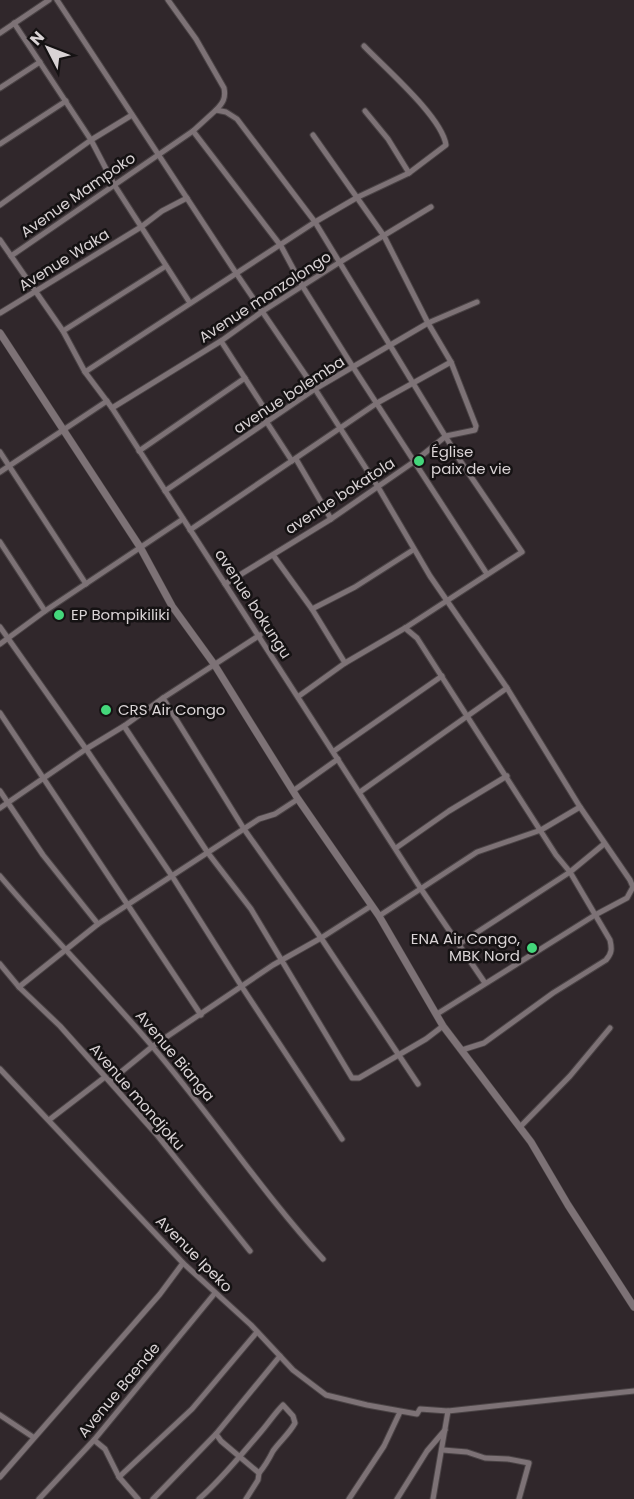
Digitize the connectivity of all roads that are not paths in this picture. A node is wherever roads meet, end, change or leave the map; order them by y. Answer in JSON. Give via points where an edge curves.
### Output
{"nodes":[{"id":1,"x":49,"y":0,"type":"edge"},
{"id":2,"x":57,"y":0,"type":"edge"},
{"id":3,"x":168,"y":0,"type":"edge"},
{"id":4,"x":14,"y":23,"type":"junction"},
{"id":5,"x":0,"y":33,"type":"edge"},
{"id":6,"x":364,"y":46,"type":"dead end"},
{"id":7,"x":40,"y":62,"type":"junction"},
{"id":8,"x":0,"y":88,"type":"edge"},
{"id":9,"x":66,"y":101,"type":"junction"},
{"id":10,"x":216,"y":110,"type":"junction"},
{"id":11,"x":365,"y":111,"type":"dead end"},
{"id":12,"x":132,"y":115,"type":"junction"},
{"id":13,"x":194,"y":131,"type":"junction"},
{"id":14,"x":314,"y":135,"type":"dead end"},
{"id":15,"x":91,"y":140,"type":"junction"},
{"id":16,"x":0,"y":144,"type":"edge"},
{"id":17,"x":159,"y":154,"type":"junction"},
{"id":18,"x":409,"y":173,"type":"junction"},
{"id":19,"x":115,"y":186,"type":"junction"},
{"id":20,"x":358,"y":197,"type":"junction"},
{"id":21,"x":187,"y":198,"type":"junction"},
{"id":22,"x":0,"y":205,"type":"edge"},
{"id":23,"x":431,"y":207,"type":"dead end"},
{"id":24,"x":315,"y":222,"type":"junction"},
{"id":25,"x":141,"y":227,"type":"junction"},
{"id":26,"x":384,"y":236,"type":"junction"},
{"id":27,"x":0,"y":240,"type":"edge"},
{"id":28,"x":280,"y":246,"type":"junction"},
{"id":29,"x":11,"y":256,"type":"junction"},
{"id":30,"x":340,"y":262,"type":"junction"},
{"id":31,"x":166,"y":267,"type":"junction"},
{"id":32,"x":236,"y":273,"type":"junction"},
{"id":33,"x":303,"y":287,"type":"junction"},
{"id":34,"x":36,"y":291,"type":"junction"},
{"id":35,"x":477,"y":302,"type":"dead end"},
{"id":36,"x":190,"y":303,"type":"junction"},
{"id":37,"x":263,"y":311,"type":"junction"},
{"id":38,"x":0,"y":313,"type":"edge"},
{"id":39,"x":428,"y":322,"type":"junction"},
{"id":40,"x":63,"y":332,"type":"junction"},
{"id":41,"x":0,"y":333,"type":"edge"},
{"id":42,"x":221,"y":341,"type":"junction"},
{"id":43,"x":389,"y":345,"type":"junction"},
{"id":44,"x":451,"y":362,"type":"junction"},
{"id":45,"x":353,"y":367,"type":"junction"},
{"id":46,"x":86,"y":372,"type":"junction"},
{"id":47,"x":245,"y":378,"type":"junction"},
{"id":48,"x":412,"y":382,"type":"junction"},
{"id":49,"x":315,"y":389,"type":"junction"},
{"id":50,"x":107,"y":401,"type":"junction"},
{"id":51,"x":377,"y":404,"type":"junction"},
{"id":52,"x":112,"y":408,"type":"junction"},
{"id":53,"x":266,"y":421,"type":"junction"},
{"id":54,"x":339,"y":428,"type":"junction"},
{"id":55,"x":64,"y":430,"type":"junction"},
{"id":56,"x":446,"y":436,"type":"junction"},
{"id":57,"x":139,"y":451,"type":"junction"},
{"id":58,"x":0,"y":452,"type":"edge"},
{"id":59,"x":294,"y":460,"type":"junction"},
{"id":60,"x":415,"y":461,"type":"junction"},
{"id":61,"x":9,"y":466,"type":"junction"},
{"id":62,"x":0,"y":472,"type":"edge"},
{"id":63,"x":378,"y":487,"type":"junction"},
{"id":64,"x":165,"y":491,"type":"junction"},
{"id":65,"x":183,"y":519,"type":"junction"},
{"id":66,"x":331,"y":519,"type":"junction"},
{"id":67,"x":190,"y":530,"type":"junction"},
{"id":68,"x":0,"y":543,"type":"edge"},
{"id":69,"x":140,"y":547,"type":"junction"},
{"id":70,"x":413,"y":550,"type":"junction"},
{"id":71,"x":273,"y":555,"type":"junction"},
{"id":72,"x":487,"y":574,"type":"junction"},
{"id":73,"x":86,"y":584,"type":"junction"},
{"id":74,"x":225,"y":584,"type":"junction"},
{"id":75,"x":446,"y":602,"type":"junction"},
{"id":76,"x":312,"y":609,"type":"junction"},
{"id":77,"x":45,"y":611,"type":"junction"},
{"id":78,"x":0,"y":627,"type":"edge"},
{"id":79,"x":405,"y":628,"type":"junction"},
{"id":80,"x":260,"y":635,"type":"junction"},
{"id":81,"x":8,"y":639,"type":"junction"},
{"id":82,"x":0,"y":644,"type":"edge"},
{"id":83,"x":345,"y":663,"type":"junction"},
{"id":84,"x":214,"y":664,"type":"junction"},
{"id":85,"x":442,"y":676,"type":"junction"},
{"id":86,"x":507,"y":688,"type":"junction"},
{"id":87,"x":299,"y":696,"type":"junction"},
{"id":88,"x":163,"y":698,"type":"junction"},
{"id":89,"x":0,"y":713,"type":"edge"},
{"id":90,"x":467,"y":716,"type":"junction"},
{"id":91,"x":124,"y":726,"type":"junction"},
{"id":92,"x":86,"y":749,"type":"junction"},
{"id":93,"x":334,"y":751,"type":"junction"},
{"id":94,"x":338,"y":759,"type":"junction"},
{"id":95,"x":507,"y":776,"type":"junction"},
{"id":96,"x":45,"y":778,"type":"junction"},
{"id":97,"x":0,"y":791,"type":"edge"},
{"id":98,"x":293,"y":791,"type":"junction"},
{"id":99,"x":360,"y":792,"type":"junction"},
{"id":100,"x":298,"y":799,"type":"junction"},
{"id":101,"x":8,"y":802,"type":"junction"},
{"id":102,"x":580,"y":807,"type":"junction"},
{"id":103,"x":0,"y":808,"type":"edge"},
{"id":104,"x":244,"y":829,"type":"junction"},
{"id":105,"x":541,"y":830,"type":"junction"},
{"id":106,"x":604,"y":844,"type":"junction"},
{"id":107,"x":396,"y":848,"type":"junction"},
{"id":108,"x":208,"y":853,"type":"junction"},
{"id":109,"x":570,"y":872,"type":"junction"},
{"id":110,"x":0,"y":876,"type":"edge"},
{"id":111,"x":172,"y":876,"type":"junction"},
{"id":112,"x":422,"y":888,"type":"junction"},
{"id":113,"x":126,"y":905,"type":"junction"},
{"id":114,"x":371,"y":906,"type":"junction"},
{"id":115,"x":595,"y":915,"type":"junction"},
{"id":116,"x":379,"y":916,"type":"junction"},
{"id":117,"x":98,"y":924,"type":"junction"},
{"id":118,"x":321,"y":938,"type":"junction"},
{"id":119,"x":459,"y":944,"type":"junction"},
{"id":120,"x":64,"y":950,"type":"junction"},
{"id":121,"x":282,"y":961,"type":"junction"},
{"id":122,"x":0,"y":964,"type":"edge"},
{"id":123,"x":485,"y":983,"type":"junction"},
{"id":124,"x":19,"y":987,"type":"junction"},
{"id":125,"x":242,"y":987,"type":"junction"},
{"id":126,"x":437,"y":1014,"type":"junction"},
{"id":127,"x":201,"y":1015,"type":"junction"},
{"id":128,"x":443,"y":1026,"type":"junction"},
{"id":129,"x":610,"y":1028,"type":"dead end"},
{"id":130,"x":153,"y":1046,"type":"junction"},
{"id":131,"x":462,"y":1050,"type":"junction"},
{"id":132,"x":397,"y":1055,"type":"junction"},
{"id":133,"x":0,"y":1069,"type":"edge"},
{"id":134,"x":107,"y":1079,"type":"junction"},
{"id":135,"x":418,"y":1084,"type":"dead end"},
{"id":136,"x":49,"y":1120,"type":"junction"},
{"id":137,"x":520,"y":1127,"type":"junction"},
{"id":138,"x":342,"y":1139,"type":"dead end"},
{"id":139,"x":250,"y":1251,"type":"dead end"},
{"id":140,"x":323,"y":1259,"type":"dead end"},
{"id":141,"x":183,"y":1263,"type":"junction"},
{"id":142,"x":215,"y":1293,"type":"junction"},
{"id":143,"x":634,"y":1307,"type":"edge"},
{"id":144,"x":257,"y":1332,"type":"junction"},
{"id":145,"x":280,"y":1356,"type":"junction"},
{"id":146,"x":634,"y":1391,"type":"edge"},
{"id":147,"x":448,"y":1411,"type":"junction"},
{"id":148,"x":400,"y":1412,"type":"junction"},
{"id":149,"x":0,"y":1415,"type":"edge"},
{"id":150,"x":445,"y":1430,"type":"junction"},
{"id":151,"x":216,"y":1434,"type":"junction"},
{"id":152,"x":33,"y":1437,"type":"junction"},
{"id":153,"x":94,"y":1440,"type":"junction"},
{"id":154,"x":443,"y":1450,"type":"junction"},
{"id":155,"x":239,"y":1456,"type":"junction"},
{"id":156,"x":259,"y":1473,"type":"junction"},
{"id":157,"x":0,"y":1477,"type":"edge"},
{"id":158,"x":119,"y":1477,"type":"junction"},
{"id":159,"x":39,"y":1499,"type":"edge"},
{"id":160,"x":138,"y":1499,"type":"edge"},
{"id":161,"x":153,"y":1499,"type":"edge"},
{"id":162,"x":199,"y":1499,"type":"edge"},
{"id":163,"x":246,"y":1499,"type":"edge"},
{"id":164,"x":349,"y":1499,"type":"edge"},
{"id":165,"x":397,"y":1499,"type":"edge"},
{"id":166,"x":433,"y":1499,"type":"edge"},
{"id":167,"x":519,"y":1499,"type":"edge"}],
"edges":[{"from":1,"to":4,"type":"street"},
{"from":2,"to":12,"type":"street"},
{"from":3,"to":10,"type":"street","via":[[224,88],[226,95]]},
{"from":4,"to":5,"type":"street"},
{"from":4,"to":7,"type":"street"},
{"from":6,"to":18,"type":"street","via":[[429,113],[445,137],[446,145]]},
{"from":7,"to":8,"type":"street"},
{"from":7,"to":9,"type":"street"},
{"from":9,"to":15,"type":"street"},
{"from":9,"to":16,"type":"street"},
{"from":10,"to":13,"type":"street","name":"Avenue Mampoko"},
{"from":10,"to":24,"type":"street","via":[[237,119]]},
{"from":11,"to":18,"type":"street"},
{"from":12,"to":15,"type":"street"},
{"from":12,"to":17,"type":"street"},
{"from":13,"to":17,"type":"street","name":"Avenue Mampoko"},
{"from":13,"to":28,"type":"street"},
{"from":14,"to":20,"type":"street","name":"avenue bokatola"},
{"from":15,"to":19,"type":"street"},
{"from":15,"to":22,"type":"street"},
{"from":17,"to":19,"type":"street","name":"Avenue Mampoko"},
{"from":17,"to":21,"type":"street"},
{"from":18,"to":20,"type":"street"},
{"from":19,"to":25,"type":"street"},
{"from":19,"to":29,"type":"street","name":"Avenue Mampoko"},
{"from":20,"to":24,"type":"street"},
{"from":20,"to":26,"type":"street","name":"avenue bokatola"},
{"from":21,"to":25,"type":"street","name":"Avenue Waka"},
{"from":21,"to":32,"type":"street"},
{"from":23,"to":26,"type":"street","name":"Avenue monzolongo"},
{"from":24,"to":28,"type":"street"},
{"from":24,"to":30,"type":"street"},
{"from":25,"to":31,"type":"street"},
{"from":25,"to":34,"type":"street","name":"Avenue Waka"},
{"from":26,"to":30,"type":"street","name":"Avenue monzolongo"},
{"from":26,"to":39,"type":"street","name":"avenue bokatola"},
{"from":27,"to":29,"type":"street","name":"avenue bokungu"},
{"from":28,"to":32,"type":"street"},
{"from":28,"to":33,"type":"street"},
{"from":29,"to":34,"type":"street","name":"avenue bokungu"},
{"from":30,"to":33,"type":"street","name":"Avenue monzolongo"},
{"from":30,"to":43,"type":"street"},
{"from":31,"to":36,"type":"street"},
{"from":31,"to":40,"type":"street"},
{"from":32,"to":36,"type":"street"},
{"from":32,"to":37,"type":"street"},
{"from":33,"to":37,"type":"street","name":"Avenue monzolongo"},
{"from":33,"to":45,"type":"street"},
{"from":34,"to":38,"type":"street","name":"Avenue Waka"},
{"from":34,"to":40,"type":"street","name":"avenue bokungu"},
{"from":35,"to":39,"type":"street"},
{"from":36,"to":46,"type":"street"},
{"from":37,"to":42,"type":"street","name":"Avenue monzolongo"},
{"from":37,"to":49,"type":"street"},
{"from":39,"to":43,"type":"street","name":"avenue bolemba"},
{"from":39,"to":44,"type":"street","name":"avenue bokatola"},
{"from":40,"to":46,"type":"street","name":"avenue bokungu"},
{"from":41,"to":55,"type":"street"},
{"from":42,"to":47,"type":"street"},
{"from":42,"to":52,"type":"street","name":"Avenue monzolongo"},
{"from":43,"to":45,"type":"street","name":"avenue bolemba"},
{"from":43,"to":48,"type":"street"},
{"from":44,"to":48,"type":"street"},
{"from":44,"to":56,"type":"street","name":"avenue bokatola","via":[[477,428]]},
{"from":45,"to":49,"type":"street","name":"avenue bolemba"},
{"from":45,"to":51,"type":"street"},
{"from":46,"to":50,"type":"street","name":"avenue bokungu"},
{"from":47,"to":53,"type":"street","via":[[268,414]]},
{"from":47,"to":57,"type":"street"},
{"from":48,"to":51,"type":"street"},
{"from":48,"to":56,"type":"street"},
{"from":49,"to":53,"type":"street","name":"avenue bolemba"},
{"from":49,"to":54,"type":"street"},
{"from":50,"to":52,"type":"street","name":"avenue bokungu"},
{"from":50,"to":55,"type":"street"},
{"from":51,"to":54,"type":"street"},
{"from":51,"to":60,"type":"street"},
{"from":52,"to":57,"type":"street","name":"avenue bokungu"},
{"from":53,"to":59,"type":"street"},
{"from":53,"to":64,"type":"street","name":"avenue bolemba"},
{"from":54,"to":59,"type":"street"},
{"from":54,"to":63,"type":"street"},
{"from":55,"to":61,"type":"street"},
{"from":55,"to":69,"type":"street"},
{"from":56,"to":60,"type":"street","name":"avenue bokatola"},
{"from":56,"to":72,"type":"street","via":[[522,552]]},
{"from":57,"to":64,"type":"street","name":"avenue bokungu"},
{"from":58,"to":61,"type":"street"},
{"from":59,"to":66,"type":"street"},
{"from":59,"to":67,"type":"street"},
{"from":60,"to":63,"type":"street","name":"avenue bokatola"},
{"from":60,"to":72,"type":"street"},
{"from":61,"to":62,"type":"street"},
{"from":61,"to":73,"type":"street"},
{"from":63,"to":66,"type":"street","name":"avenue bokatola"},
{"from":63,"to":70,"type":"street"},
{"from":64,"to":65,"type":"street","name":"avenue bokungu"},
{"from":65,"to":67,"type":"street","name":"avenue bokungu"},
{"from":65,"to":69,"type":"street"},
{"from":66,"to":71,"type":"street","name":"avenue bokatola"},
{"from":67,"to":74,"type":"street","name":"avenue bokungu"},
{"from":68,"to":77,"type":"street"},
{"from":69,"to":73,"type":"street"},
{"from":69,"to":84,"type":"street","via":[[172,606]]},
{"from":70,"to":75,"type":"street"},
{"from":70,"to":76,"type":"street"},
{"from":71,"to":74,"type":"street","name":"avenue bokatola"},
{"from":71,"to":76,"type":"street"},
{"from":72,"to":75,"type":"street"},
{"from":73,"to":77,"type":"street"},
{"from":74,"to":80,"type":"street","name":"avenue bokungu"},
{"from":75,"to":79,"type":"street"},
{"from":75,"to":86,"type":"street"},
{"from":76,"to":83,"type":"street"},
{"from":77,"to":81,"type":"street"},
{"from":78,"to":81,"type":"street"},
{"from":79,"to":83,"type":"street"},
{"from":79,"to":85,"type":"street","via":[[417,638]]},
{"from":80,"to":84,"type":"street"},
{"from":80,"to":87,"type":"street","name":"avenue bokungu"},
{"from":81,"to":82,"type":"street"},
{"from":81,"to":92,"type":"street"},
{"from":83,"to":87,"type":"street"},
{"from":84,"to":88,"type":"street"},
{"from":84,"to":98,"type":"street"},
{"from":85,"to":90,"type":"street"},
{"from":85,"to":93,"type":"street"},
{"from":86,"to":90,"type":"street"},
{"from":86,"to":102,"type":"street"},
{"from":87,"to":93,"type":"street","name":"avenue bokungu"},
{"from":88,"to":91,"type":"street"},
{"from":88,"to":104,"type":"street"},
{"from":89,"to":96,"type":"street"},
{"from":90,"to":95,"type":"street"},
{"from":90,"to":99,"type":"street"},
{"from":91,"to":92,"type":"street"},
{"from":91,"to":108,"type":"street"},
{"from":92,"to":96,"type":"street"},
{"from":92,"to":111,"type":"street"},
{"from":93,"to":94,"type":"street","name":"avenue bokungu"},
{"from":94,"to":98,"type":"street"},
{"from":94,"to":99,"type":"street","name":"avenue bokungu"},
{"from":95,"to":105,"type":"street"},
{"from":95,"to":107,"type":"street"},
{"from":96,"to":101,"type":"street"},
{"from":96,"to":113,"type":"street"},
{"from":97,"to":101,"type":"street"},
{"from":98,"to":100,"type":"street"},
{"from":99,"to":107,"type":"street","name":"avenue bokungu"},
{"from":100,"to":104,"type":"street"},
{"from":100,"to":114,"type":"street"},
{"from":101,"to":103,"type":"street"},
{"from":101,"to":117,"type":"street"},
{"from":102,"to":105,"type":"street"},
{"from":102,"to":106,"type":"street"},
{"from":104,"to":108,"type":"street"},
{"from":104,"to":118,"type":"street"},
{"from":105,"to":109,"type":"street"},
{"from":105,"to":112,"type":"street","via":[[477,852]]},
{"from":106,"to":109,"type":"street"},
{"from":106,"to":115,"type":"street","via":[[633,887],[627,898]]},
{"from":107,"to":112,"type":"street","name":"avenue bokungu"},
{"from":108,"to":111,"type":"street"},
{"from":108,"to":121,"type":"street","via":[[251,909]]},
{"from":109,"to":115,"type":"street"},
{"from":109,"to":119,"type":"street"},
{"from":110,"to":120,"type":"street","name":"Avenue Bianga"},
{"from":111,"to":113,"type":"street"},
{"from":111,"to":125,"type":"street"},
{"from":112,"to":116,"type":"street"},
{"from":112,"to":119,"type":"street","name":"avenue bokungu"},
{"from":113,"to":117,"type":"street"},
{"from":113,"to":127,"type":"street"},
{"from":114,"to":116,"type":"street"},
{"from":114,"to":118,"type":"street"},
{"from":115,"to":123,"type":"street"},
{"from":115,"to":131,"type":"street","via":[[612,948],[606,960],[484,1043]]},
{"from":116,"to":126,"type":"street"},
{"from":117,"to":120,"type":"street"},
{"from":118,"to":121,"type":"street"},
{"from":118,"to":132,"type":"street"},
{"from":119,"to":123,"type":"street","name":"avenue bokungu"},
{"from":120,"to":124,"type":"street"},
{"from":120,"to":130,"type":"street","name":"Avenue Bianga"},
{"from":121,"to":125,"type":"street"},
{"from":121,"to":132,"type":"street","via":[[352,1078],[359,1078]]},
{"from":122,"to":124,"type":"street","name":"Avenue mondjoku"},
{"from":123,"to":126,"type":"street"},
{"from":124,"to":134,"type":"street","name":"Avenue mondjoku"},
{"from":125,"to":127,"type":"street"},
{"from":125,"to":138,"type":"street"},
{"from":126,"to":128,"type":"street"},
{"from":127,"to":130,"type":"street"},
{"from":128,"to":131,"type":"street"},
{"from":128,"to":132,"type":"street"},
{"from":129,"to":137,"type":"street"},
{"from":130,"to":134,"type":"street"},
{"from":130,"to":140,"type":"street","name":"Avenue Bianga","via":[[279,1210]]},
{"from":131,"to":137,"type":"street"},
{"from":132,"to":135,"type":"street"},
{"from":133,"to":136,"type":"street","name":"Avenue Ipeko"},
{"from":134,"to":136,"type":"street"},
{"from":134,"to":139,"type":"street","name":"Avenue mondjoku","via":[[157,1134]]},
{"from":136,"to":141,"type":"street","name":"Avenue Ipeko"},
{"from":137,"to":143,"type":"street"},
{"from":141,"to":142,"type":"street","name":"Avenue Ipeko"},
{"from":141,"to":152,"type":"street"},
{"from":142,"to":144,"type":"street","name":"Avenue Ipeko"},
{"from":142,"to":153,"type":"street","name":"Avenue Baende"},
{"from":144,"to":145,"type":"street","name":"Avenue Ipeko"},
{"from":144,"to":158,"type":"street","via":[[192,1409]]},
{"from":145,"to":148,"type":"street","name":"Avenue Ipeko","via":[[322,1393]]},
{"from":145,"to":151,"type":"street"},
{"from":146,"to":147,"type":"street","name":"Avenue Ipeko"},
{"from":147,"to":148,"type":"street","name":"Avenue Ipeko"},
{"from":147,"to":150,"type":"street"},
{"from":148,"to":164,"type":"street","via":[[384,1446]]},
{"from":149,"to":152,"type":"street"},
{"from":150,"to":154,"type":"street"},
{"from":150,"to":165,"type":"street"},
{"from":151,"to":155,"type":"street"},
{"from":151,"to":161,"type":"street"},
{"from":152,"to":157,"type":"street"},
{"from":153,"to":158,"type":"street","via":[[105,1449]]},
{"from":153,"to":159,"type":"street","name":"Avenue Baende"},
{"from":154,"to":166,"type":"street"},
{"from":154,"to":167,"type":"street","via":[[529,1463]]},
{"from":155,"to":156,"type":"street"},
{"from":155,"to":156,"type":"street","via":[[283,1405],[295,1423]]},
{"from":155,"to":162,"type":"street","via":[[220,1481]]},
{"from":156,"to":163,"type":"street"},
{"from":158,"to":160,"type":"street"}]}
